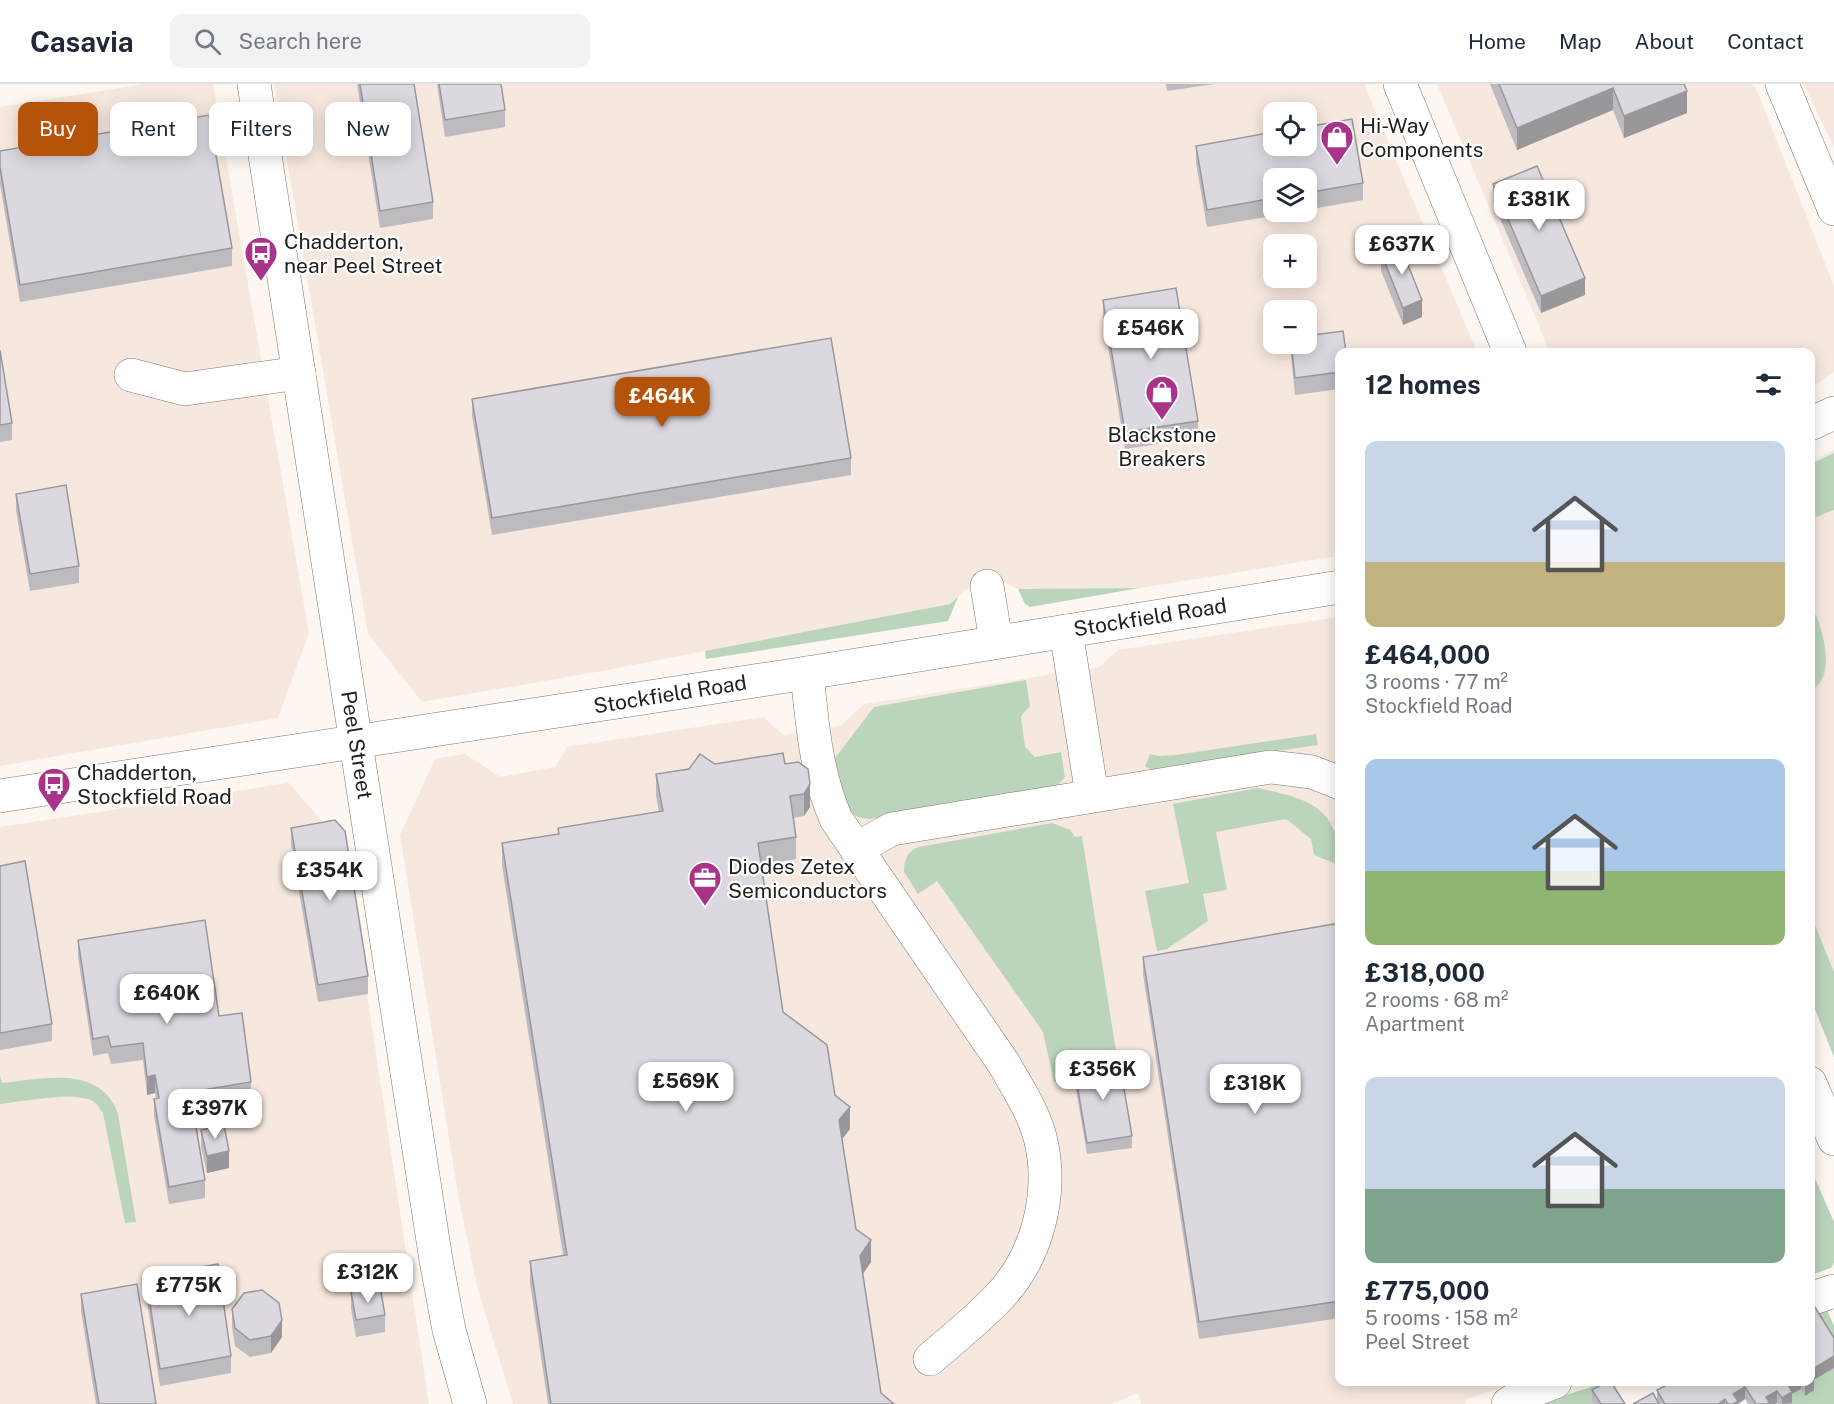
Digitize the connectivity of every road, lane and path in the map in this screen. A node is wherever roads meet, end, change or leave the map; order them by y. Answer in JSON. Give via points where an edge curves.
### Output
{"nodes":[{"id":1,"x":254,"y":84,"type":"edge"},
{"id":2,"x":1400,"y":84,"type":"edge"},
{"id":3,"x":1782,"y":84,"type":"edge"},
{"id":4,"x":1834,"y":209,"type":"edge"},
{"id":5,"x":1508,"y":348,"type":"edge"},
{"id":6,"x":299,"y":373,"type":"junction"},
{"id":7,"x":131,"y":375,"type":"dead end"},
{"id":8,"x":1834,"y":413,"type":"edge"},
{"id":9,"x":1815,"y":422,"type":"edge"},
{"id":10,"x":987,"y":586,"type":"dead end"},
{"id":11,"x":1335,"y":588,"type":"edge"},
{"id":12,"x":1066,"y":631,"type":"junction"},
{"id":13,"x":996,"y":641,"type":"junction"},
{"id":14,"x":807,"y":674,"type":"junction"},
{"id":15,"x":357,"y":743,"type":"junction"},
{"id":16,"x":1335,"y":781,"type":"edge"},
{"id":17,"x":1092,"y":795,"type":"junction"},
{"id":18,"x":0,"y":796,"type":"edge"},
{"id":19,"x":856,"y":849,"type":"junction"},
{"id":20,"x":1815,"y":1095,"type":"edge"},
{"id":21,"x":1834,"y":1139,"type":"edge"},
{"id":22,"x":1834,"y":1291,"type":"edge"},
{"id":23,"x":1815,"y":1297,"type":"edge"},
{"id":24,"x":930,"y":1359,"type":"dead end"},
{"id":25,"x":1545,"y":1386,"type":"edge"},
{"id":26,"x":470,"y":1404,"type":"edge"},
{"id":27,"x":1508,"y":1404,"type":"edge"}],
"edges":[{"from":1,"to":6,"type":"street","name":"Peel Street"},
{"from":2,"to":5,"type":"street"},
{"from":3,"to":4,"type":"street"},
{"from":6,"to":7,"type":"street","via":[[185,389]]},
{"from":6,"to":15,"type":"street","name":"Peel Street"},
{"from":8,"to":9,"type":"street"},
{"from":10,"to":13,"type":"street"},
{"from":11,"to":12,"type":"street","name":"Stockfield Road"},
{"from":12,"to":13,"type":"street","name":"Stockfield Road"},
{"from":12,"to":17,"type":"street"},
{"from":13,"to":14,"type":"street","name":"Stockfield Road"},
{"from":14,"to":15,"type":"street","name":"Stockfield Road"},
{"from":14,"to":19,"type":"street","via":[[825,794]]},
{"from":15,"to":18,"type":"street","name":"Stockfield Road"},
{"from":15,"to":26,"type":"street","name":"Peel Street","via":[[436,1260],[449,1330]]},
{"from":16,"to":17,"type":"street","via":[[1312,772],[1270,767]]},
{"from":17,"to":19,"type":"street","via":[[892,829]]},
{"from":19,"to":24,"type":"street","via":[[1004,1064],[1040,1137],[1045,1176],[1042,1214],[1033,1245],[999,1297]]},
{"from":20,"to":21,"type":"street"},
{"from":22,"to":23,"type":"street"},
{"from":25,"to":27,"type":"street"}]}
